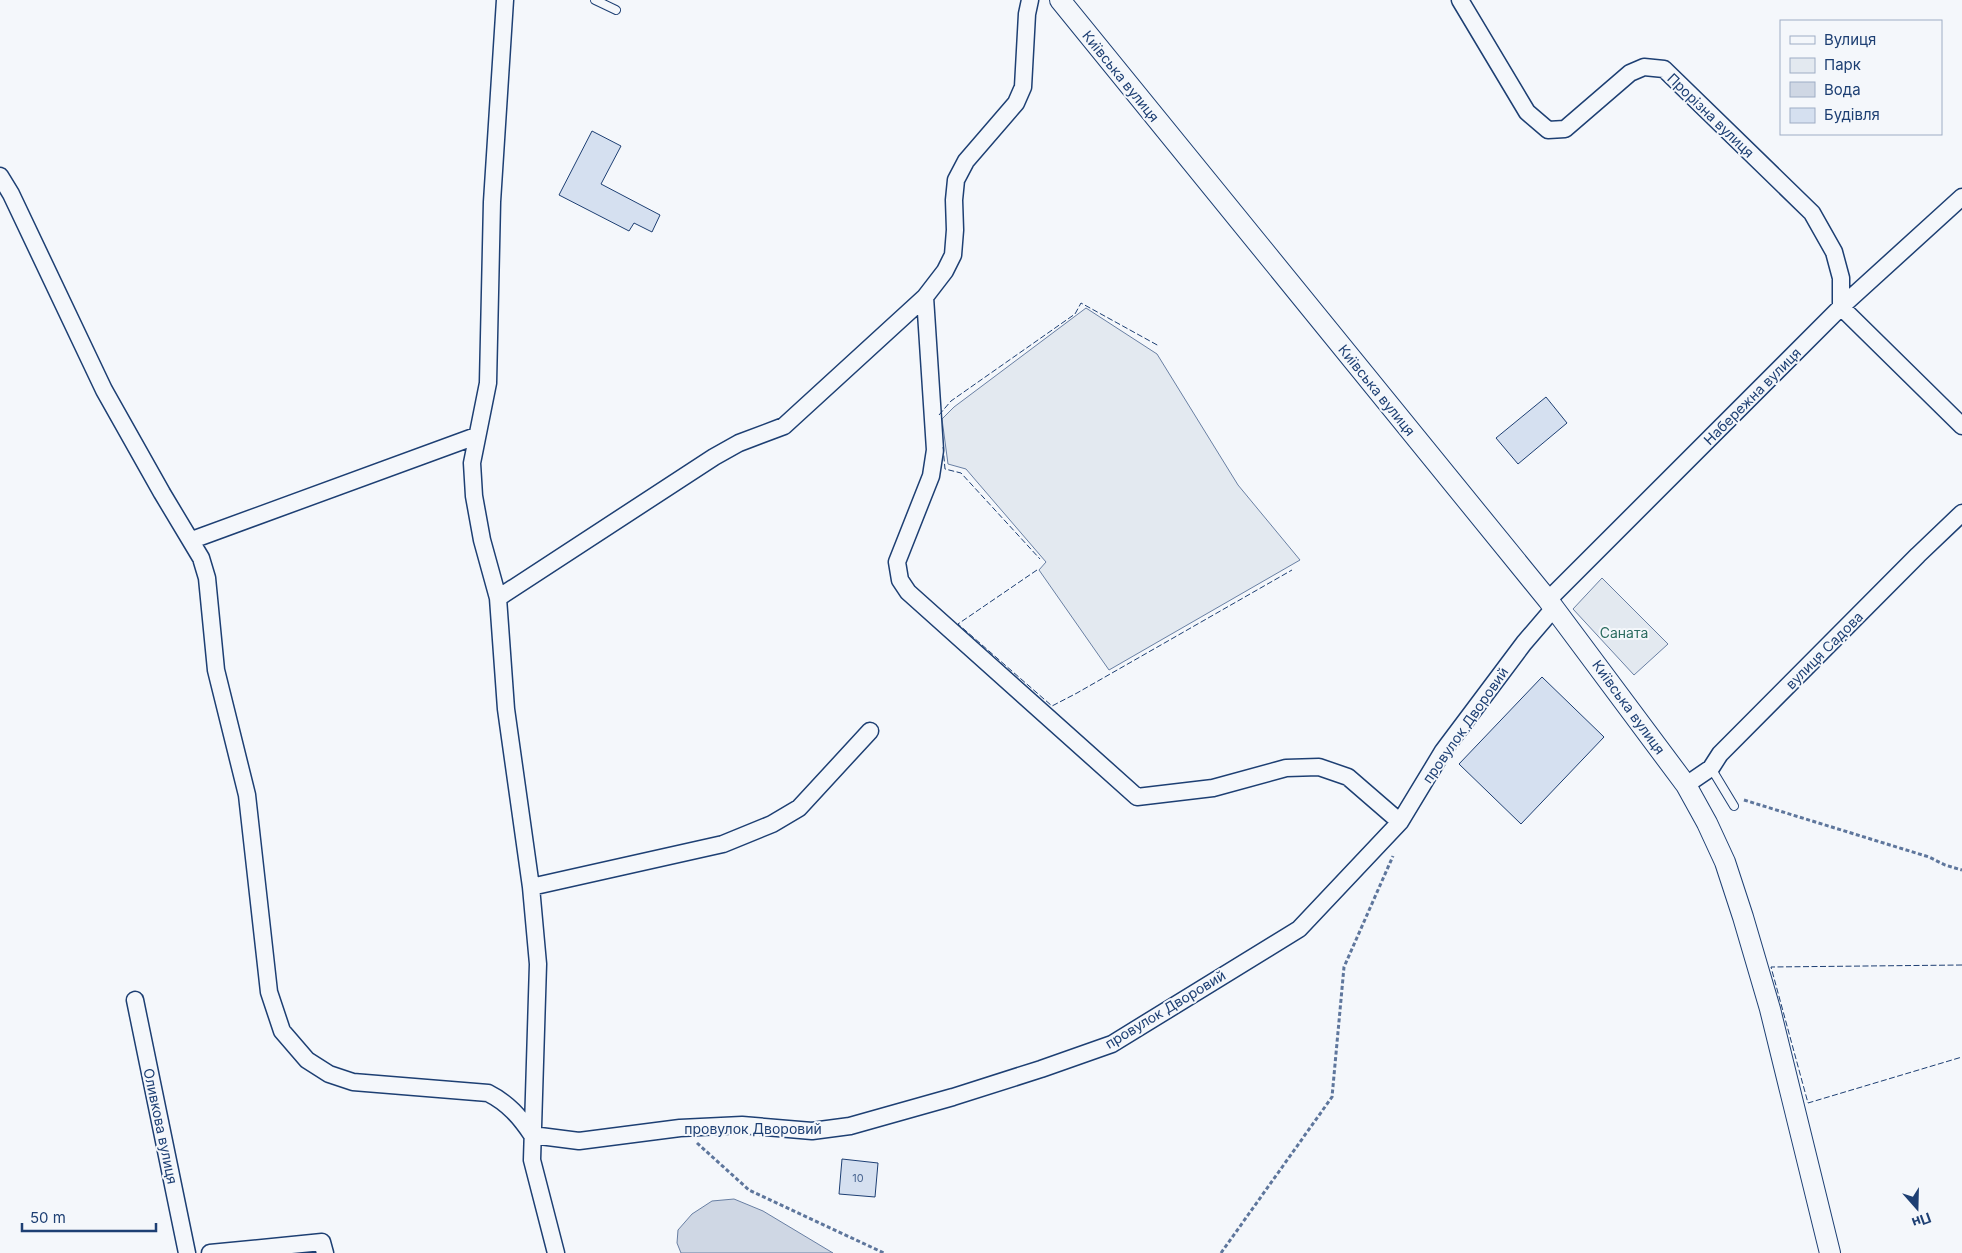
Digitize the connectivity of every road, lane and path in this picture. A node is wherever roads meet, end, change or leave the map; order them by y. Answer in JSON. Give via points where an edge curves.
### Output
{"nodes":[{"id":1,"x":505,"y":0,"type":"edge"},
{"id":2,"x":595,"y":0,"type":"edge"},
{"id":3,"x":1030,"y":0,"type":"edge"},
{"id":4,"x":1460,"y":0,"type":"edge"},
{"id":5,"x":1063,"y":1,"type":"edge"},
{"id":6,"x":616,"y":10,"type":"dead end"},
{"id":7,"x":0,"y":176,"type":"edge"},
{"id":8,"x":1962,"y":198,"type":"edge"},
{"id":9,"x":925,"y":297,"type":"junction"},
{"id":10,"x":1841,"y":307,"type":"junction"},
{"id":11,"x":1962,"y":426,"type":"edge"},
{"id":12,"x":476,"y":436,"type":"junction"},
{"id":13,"x":1962,"y":513,"type":"edge"},
{"id":14,"x":192,"y":540,"type":"junction"},
{"id":15,"x":498,"y":598,"type":"junction"},
{"id":16,"x":1551,"y":604,"type":"junction"},
{"id":17,"x":870,"y":731,"type":"dead end"},
{"id":18,"x":1711,"y":768,"type":"junction"},
{"id":19,"x":1686,"y":785,"type":"junction"},
{"id":20,"x":1729,"y":796,"type":"junction"},
{"id":21,"x":1734,"y":806,"type":"dead end"},
{"id":22,"x":1398,"y":825,"type":"junction"},
{"id":23,"x":1962,"y":870,"type":"edge"},
{"id":24,"x":531,"y":887,"type":"junction"},
{"id":25,"x":135,"y":1000,"type":"dead end"},
{"id":26,"x":680,"y":1128,"type":"junction"},
{"id":27,"x":532,"y":1135,"type":"junction"},
{"id":28,"x":187,"y":1253,"type":"edge"},
{"id":29,"x":210,"y":1253,"type":"edge"},
{"id":30,"x":325,"y":1253,"type":"edge"},
{"id":31,"x":556,"y":1253,"type":"edge"},
{"id":32,"x":884,"y":1253,"type":"edge"},
{"id":33,"x":1221,"y":1253,"type":"edge"},
{"id":34,"x":1830,"y":1253,"type":"edge"}],
"edges":[{"from":1,"to":12,"type":"street","via":[[492,202],[488,383]]},
{"from":2,"to":6,"type":"lane"},
{"from":3,"to":9,"type":"street","via":[[1022,87],[1016,103],[966,161],[956,180],[953,255]]},
{"from":4,"to":10,"type":"street","name":"Прорізна вулиця","via":[[1527,112],[1548,130],[1565,129],[1630,73],[1644,66],[1664,69],[1812,213],[1834,252],[1841,278]]},
{"from":5,"to":16,"type":"street","name":"Київська вулиця"},
{"from":7,"to":14,"type":"street","via":[[104,390]]},
{"from":8,"to":10,"type":"street","name":"Набережна вулиця"},
{"from":9,"to":15,"type":"street","via":[[784,426],[714,457]]},
{"from":9,"to":22,"type":"street","via":[[935,450],[931,476],[897,562],[900,580],[908,592],[1137,797],[1214,788],[1286,768],[1319,767],[1348,777]]},
{"from":10,"to":11,"type":"street"},
{"from":10,"to":16,"type":"street","name":"Набережна вулиця"},
{"from":12,"to":14,"type":"street"},
{"from":12,"to":15,"type":"street","via":[[472,463],[474,496]]},
{"from":13,"to":18,"type":"street","name":"вулиця Садова","via":[[1727,748]]},
{"from":14,"to":27,"type":"street","via":[[208,578],[216,670],[247,795],[269,992],[282,1030],[307,1060],[329,1074],[353,1082],[488,1094],[502,1100]]},
{"from":15,"to":24,"type":"street","via":[[506,709]]},
{"from":16,"to":19,"type":"street","name":"Київська вулиця"},
{"from":16,"to":22,"type":"street","name":"провулок Дворовий","via":[[1443,751]]},
{"from":17,"to":24,"type":"street","via":[[799,808],[772,824],[723,844]]},
{"from":18,"to":19,"type":"street","name":"вулиця Садова"},
{"from":18,"to":20,"type":"lane"},
{"from":19,"to":34,"type":"street","name":"Київська вулиця","via":[[1725,862],[1743,916],[1770,1008]]},
{"from":20,"to":21,"type":"lane"},
{"from":20,"to":23,"type":"path"},
{"from":22,"to":26,"type":"street","name":"провулок Дворовий","via":[[1299,929],[1112,1044],[953,1097],[850,1126],[812,1131],[742,1125]]},
{"from":22,"to":33,"type":"path","via":[[1400,840],[1344,967],[1332,1097]]},
{"from":24,"to":27,"type":"street","via":[[538,964]]},
{"from":25,"to":28,"type":"street","name":"Оливкова вулиця"},
{"from":26,"to":27,"type":"street","name":"провулок Дворовий","via":[[579,1141]]},
{"from":26,"to":32,"type":"path","via":[[750,1190]]},
{"from":27,"to":31,"type":"street","via":[[532,1160]]},
{"from":29,"to":30,"type":"street","via":[[322,1242]]}]}
